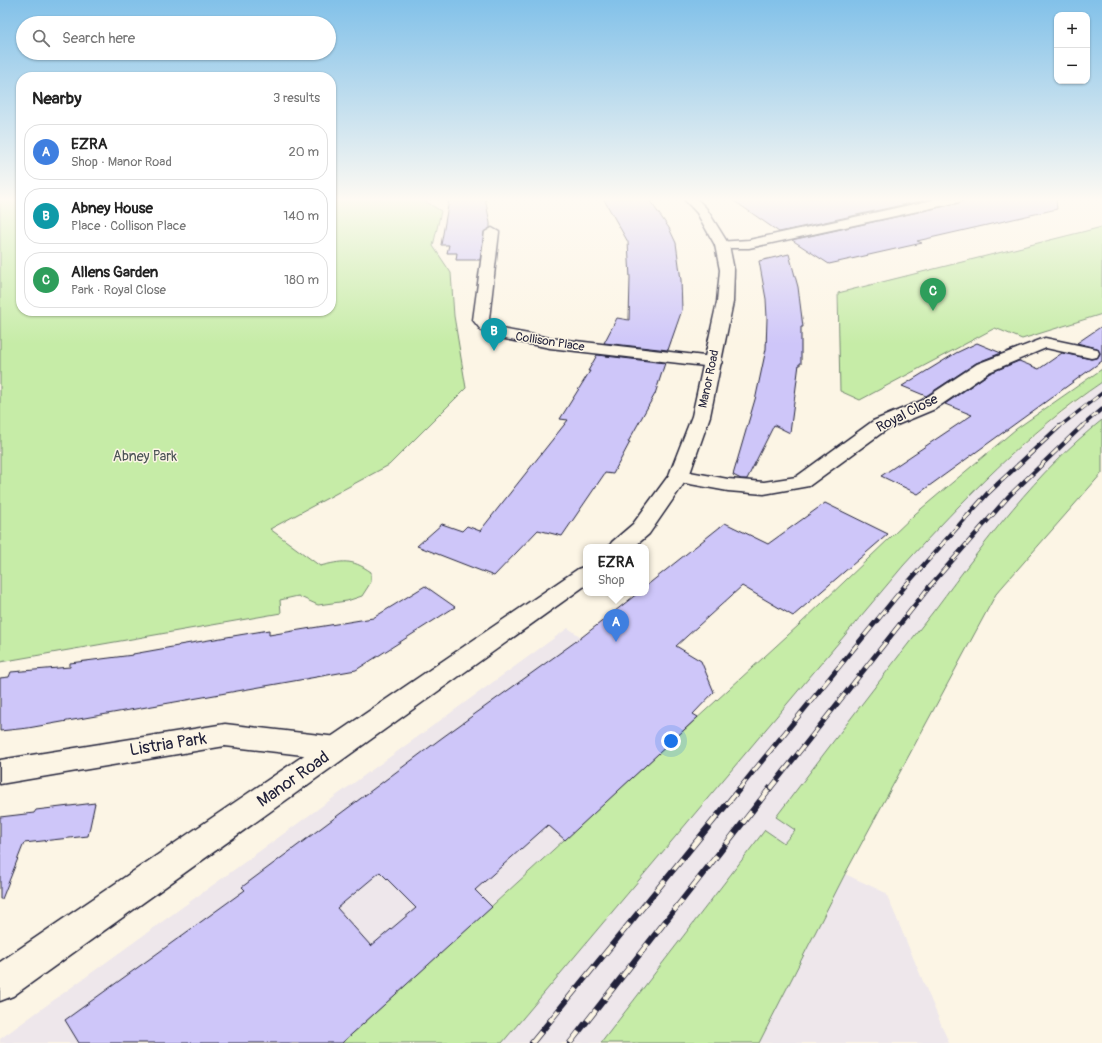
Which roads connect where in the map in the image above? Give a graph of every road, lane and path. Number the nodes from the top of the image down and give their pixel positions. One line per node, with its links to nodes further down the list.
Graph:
1 (490, 247): 4 (street, Collison Place)
2 (722, 247): 4 (street, Manor Road)
3 (1091, 353): 5 (street, Royal Close)
4 (713, 362): 5 (street, Manor Road)
5 (679, 476): 6 (street, Manor Road)
6 (624, 544)
7 (583, 576): 8 (street, Manor Road)
8 (338, 748): 9 (street, Listria Park); 10 (street, Manor Road)
9 (0, 772)
10 (0, 983)

